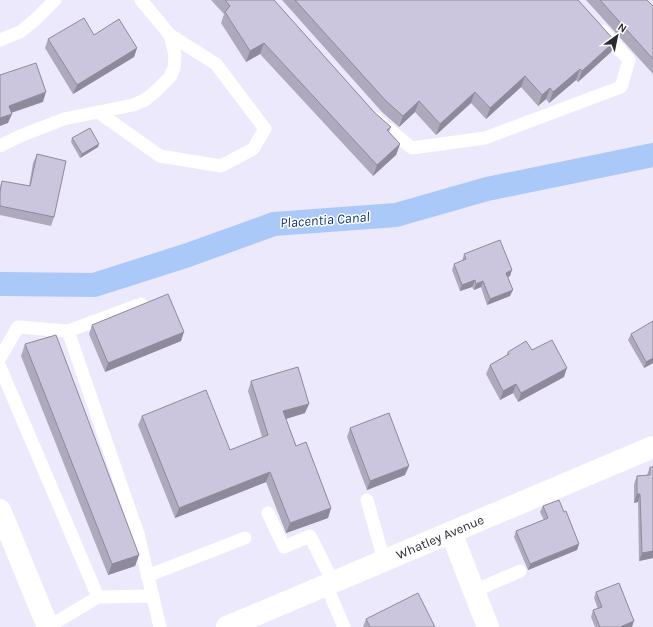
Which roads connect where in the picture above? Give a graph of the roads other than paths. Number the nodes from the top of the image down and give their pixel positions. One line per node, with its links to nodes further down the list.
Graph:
1 (55, 0): 5 (lane)
2 (141, 0): 4 (lane)
3 (594, 22): 7 (lane)
4 (170, 35): 6 (lane); 6 (lane)
5 (0, 40)
6 (98, 112): 8 (lane)
7 (371, 112)
8 (0, 146)
9 (141, 304): 10 (lane)
10 (68, 331): 11 (lane); 21 (lane)
11 (0, 358)
12 (0, 367): 25 (lane)
13 (653, 447): 17 (street, Whatley Avenue)
14 (367, 500): 19 (lane)
15 (0, 510): 26 (street)
16 (268, 513): 22 (lane)
17 (451, 532): 19 (street, Whatley Avenue); 23 (street)
18 (245, 538): 21 (lane)
19 (384, 560): 22 (street, Whatley Avenue)
20 (520, 571): 23 (lane)
21 (147, 576): 24 (lane)
22 (330, 583): 28 (street, Whatley Avenue); 29 (lane)
23 (474, 591): 30 (street)
24 (153, 596): 25 (lane); 27 (lane)
25 (98, 597): 26 (lane)
26 (48, 627)
27 (160, 627)
28 (227, 627)
29 (344, 627)
30 (488, 627)

